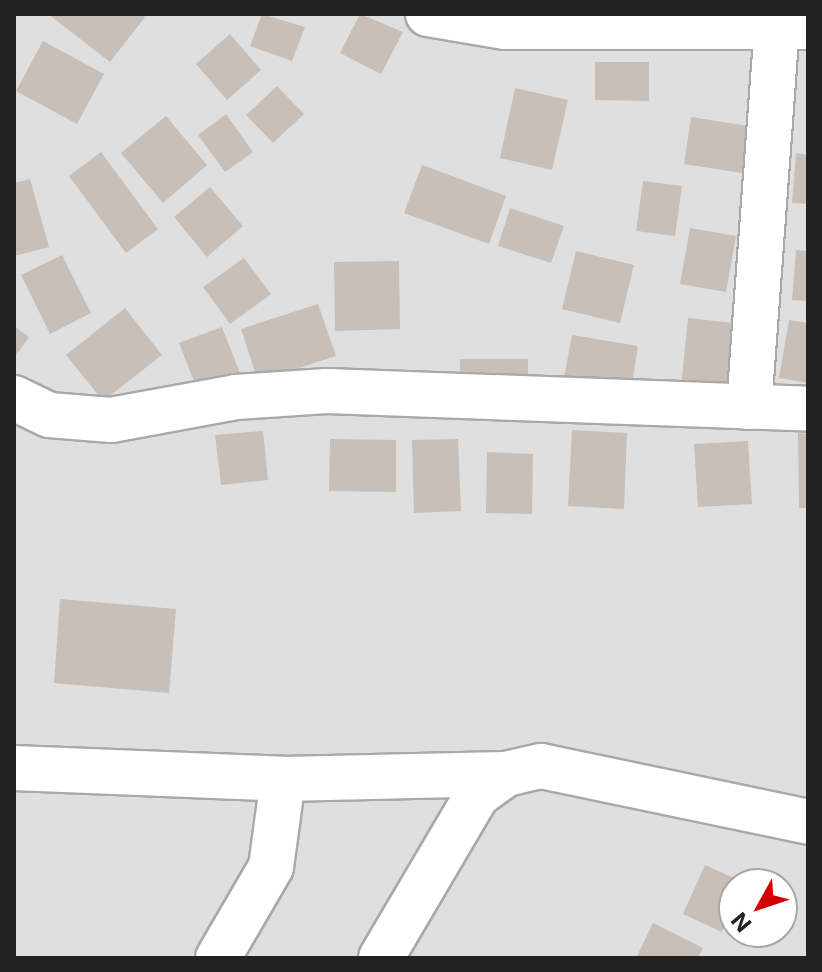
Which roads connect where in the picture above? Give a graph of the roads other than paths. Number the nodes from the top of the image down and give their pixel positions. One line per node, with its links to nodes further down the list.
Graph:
1 (428, 14): 2 (street)
2 (788, 22): 4 (street)
3 (14, 398): 4 (street)
4 (749, 407): 5 (street)
5 (808, 409)
6 (14, 768): 8 (street)
7 (506, 774): 8 (street); 9 (street); 11 (street)
8 (283, 779): 10 (street)
9 (808, 822)
10 (218, 958)
11 (381, 958)

